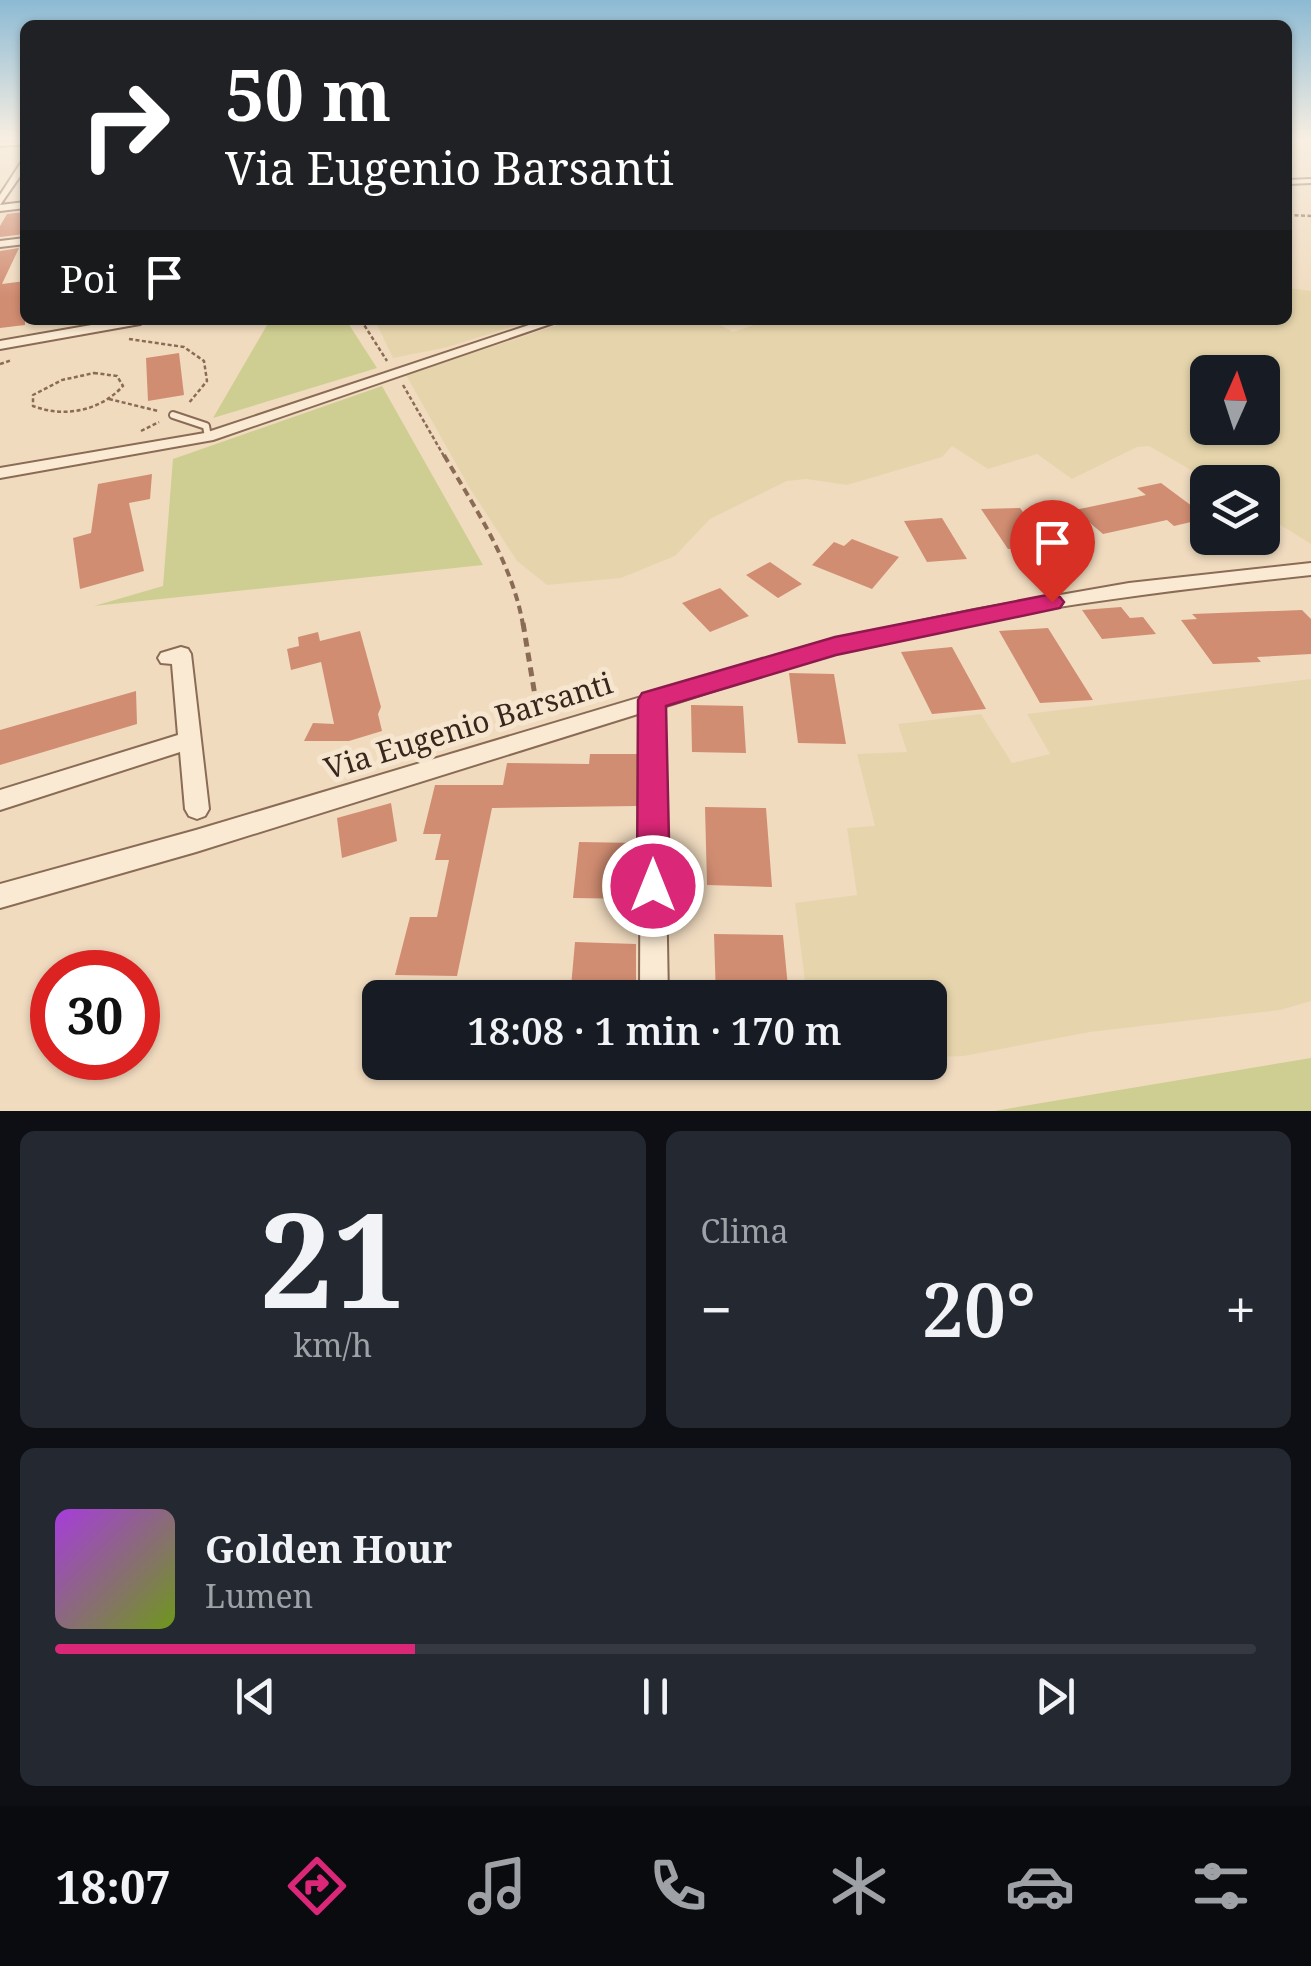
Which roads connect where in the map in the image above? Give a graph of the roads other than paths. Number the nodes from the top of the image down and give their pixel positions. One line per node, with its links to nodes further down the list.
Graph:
1 (85, 325): 4 (street)
2 (108, 325): 4 (street)
3 (541, 325): 6 (street)
4 (0, 342)
5 (173, 415): 6 (lane)
6 (208, 438): 7 (street)
7 (0, 473)
8 (1311, 569): 10 (street, Via Eugenio Barsanti)
9 (168, 658): 11 (street)
10 (652, 700): 14 (street, Via Eugenio Barsanti); 15 (street)
11 (190, 740): 12 (street); 13 (street)
12 (0, 800)
13 (197, 810)
14 (0, 896)
15 (654, 980)

